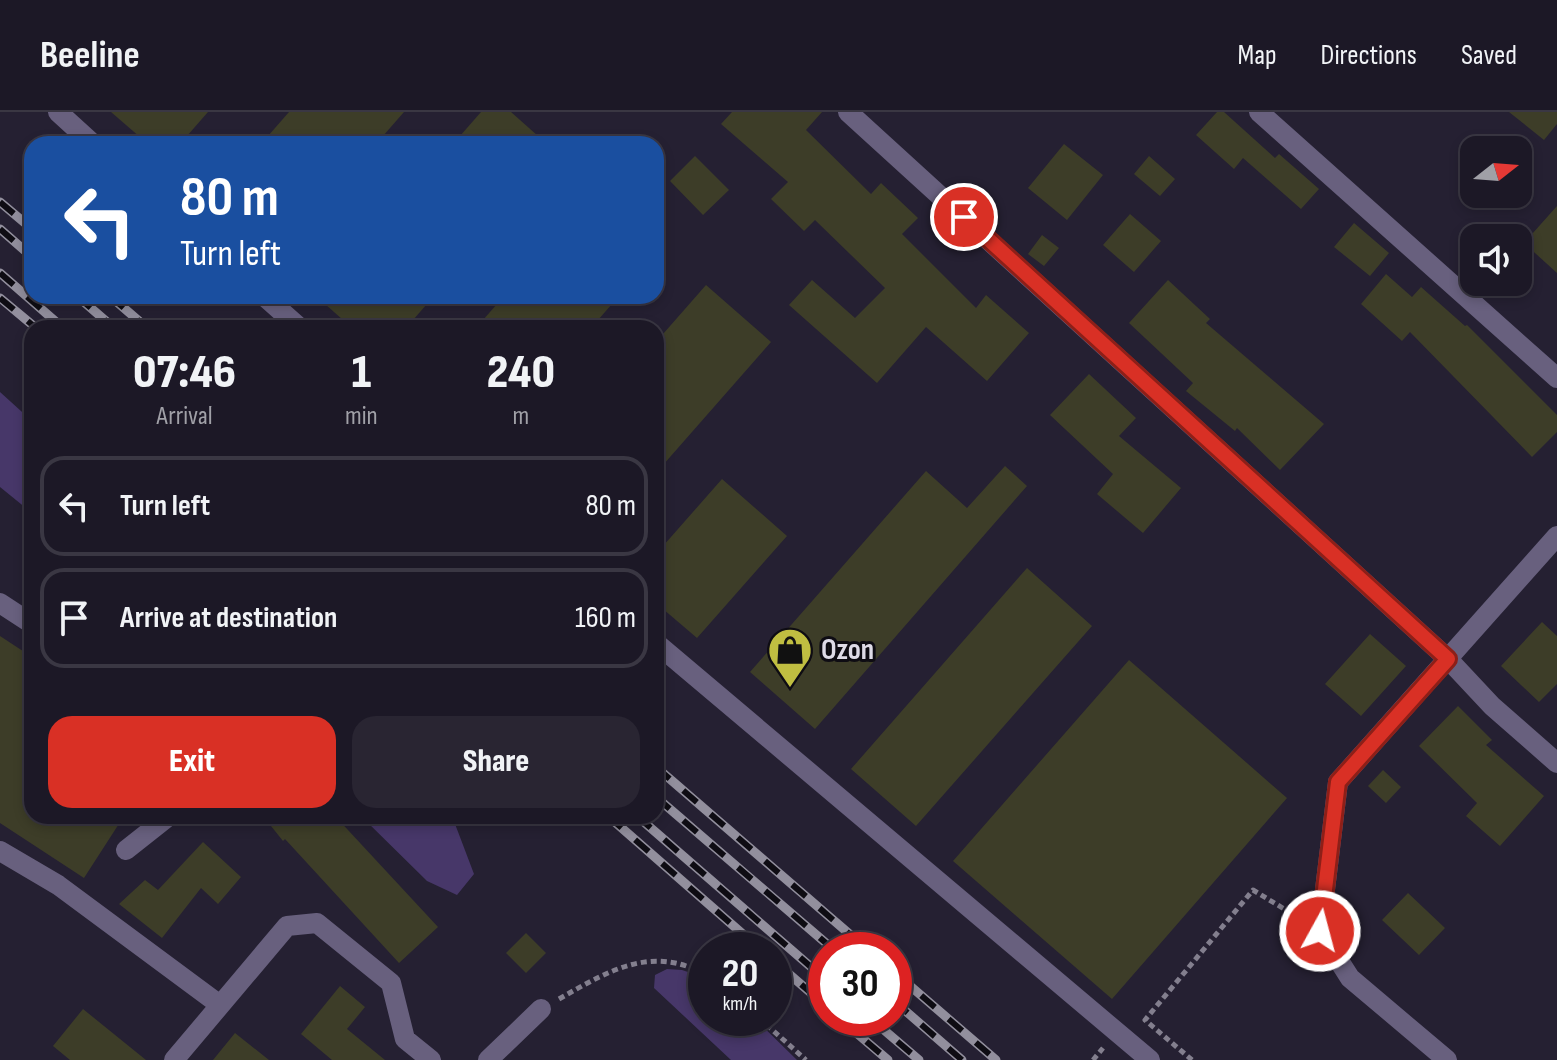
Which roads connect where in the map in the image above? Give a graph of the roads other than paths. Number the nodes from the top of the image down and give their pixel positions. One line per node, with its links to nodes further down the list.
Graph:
1 (58, 112): 4 (street)
2 (848, 112): 12 (street)
3 (1259, 112): 7 (street)
4 (84, 136)
5 (273, 304): 6 (street)
6 (291, 320)
7 (1557, 378)
8 (1557, 536): 12 (street)
9 (0, 603): 10 (street)
10 (24, 619)
11 (664, 650): 22 (street)
12 (1448, 659): 13 (street); 23 (street)
13 (1557, 763)
14 (159, 824): 15 (street)
15 (126, 850)
16 (0, 851): 17 (street)
17 (220, 1005): 19 (street); 20 (street)
18 (541, 1009): 21 (street)
19 (174, 1060)
20 (431, 1060)
21 (488, 1060)
22 (1150, 1060)
23 (1447, 1060)

